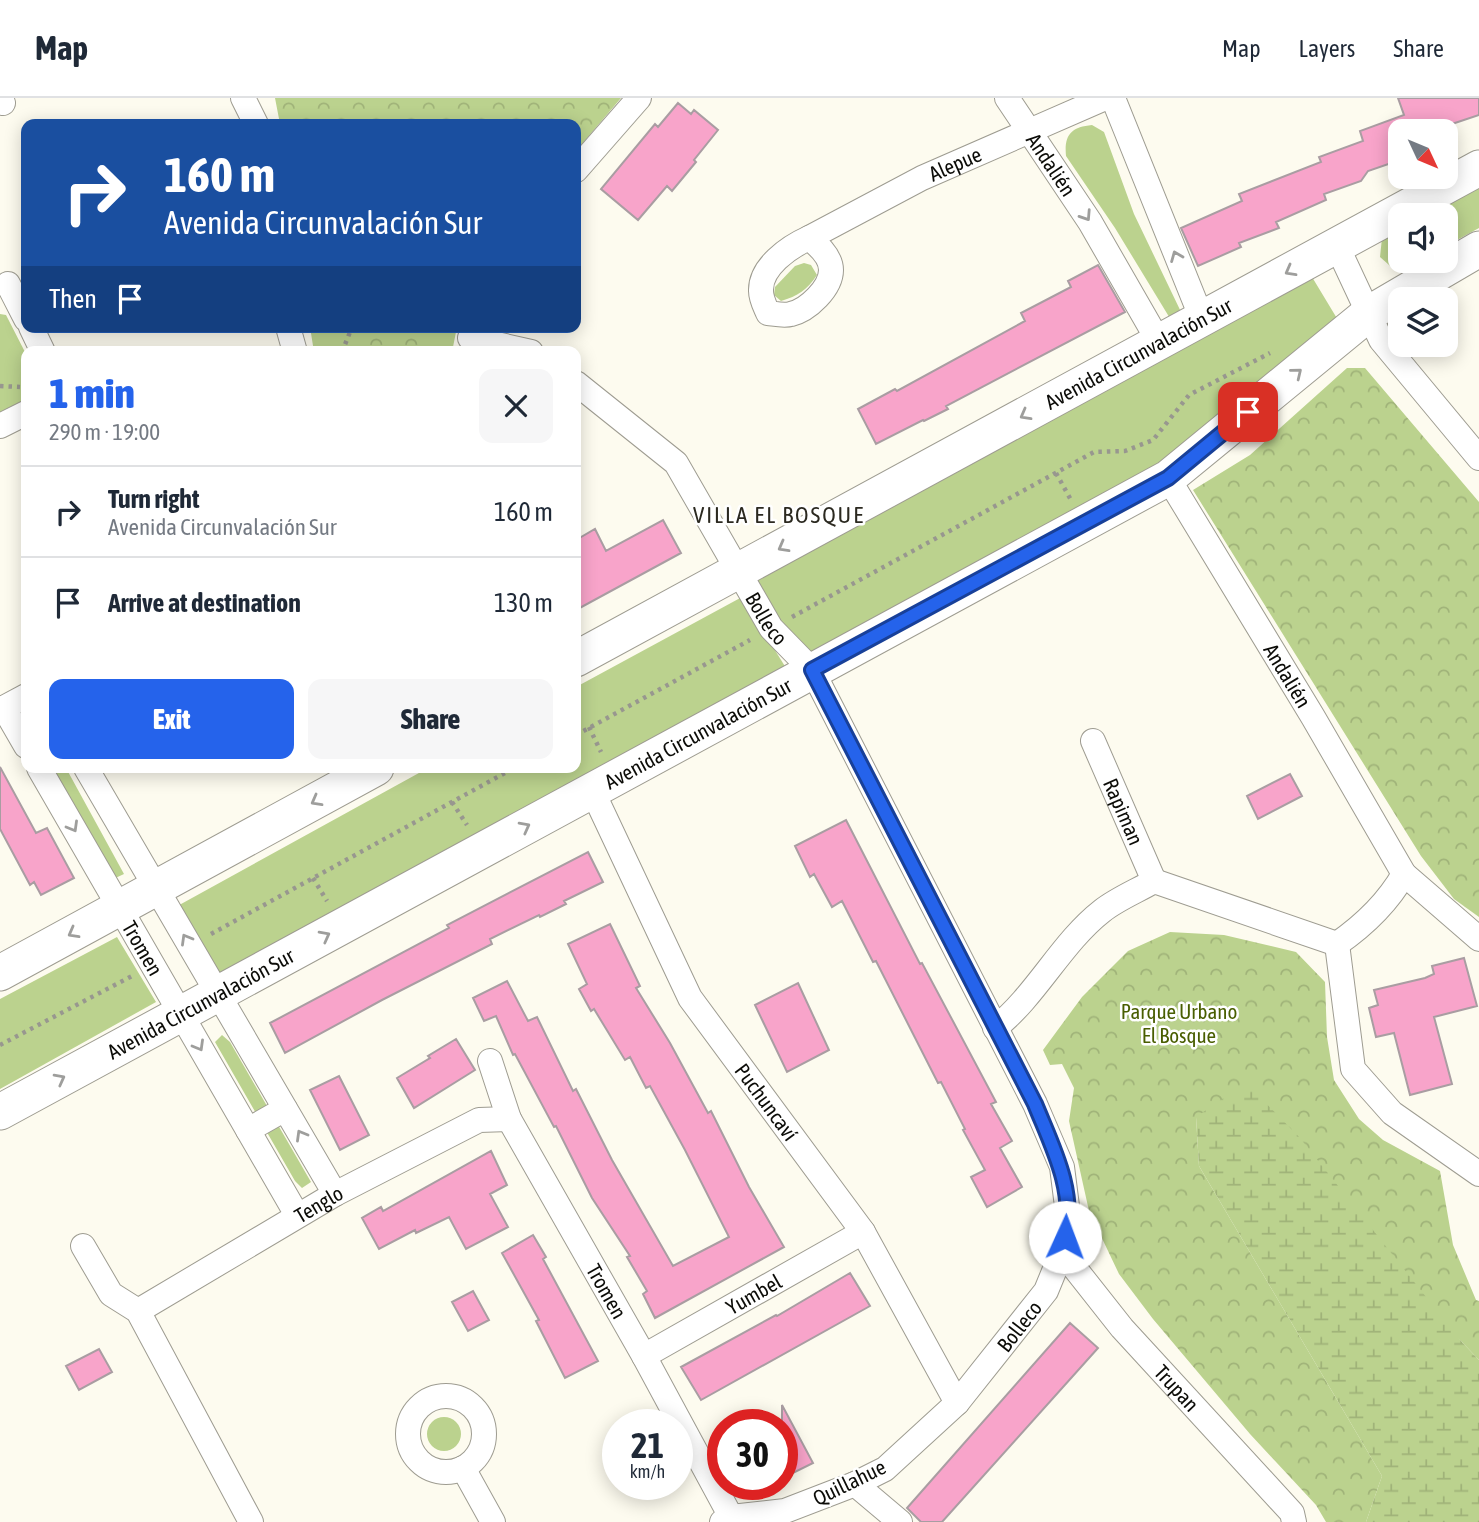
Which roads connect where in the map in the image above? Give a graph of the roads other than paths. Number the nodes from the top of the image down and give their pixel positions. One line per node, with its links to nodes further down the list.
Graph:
1 (243, 98): 6 (street)
2 (639, 98): 8 (street)
3 (1007, 98): 7 (street, Andalién)
4 (1105, 98): 7 (street, Alepue)
5 (1113, 98): 16 (street, one-way to 5)
6 (254, 119)
7 (1031, 132): 10 (street, Alepue); 18 (street, Andalién, one-way to 18)
8 (581, 164)
9 (1479, 168): 11 (main road, Avenida Circunvalación Sur)
10 (809, 238)
11 (1337, 246): 15 (street); 16 (main road, Avenida Circunvalación Sur, one-way to 16)
12 (1479, 249): 15 (main road, Avenida Circunvalación Sur)
13 (11, 282): 14 (street)
14 (21, 307)
15 (1368, 314): 23 (street); 24 (main road, Avenida Circunvalación Sur, one-way to 15)
16 (1202, 319): 18 (main road, Avenida Circunvalación Sur)
17 (470, 339): 19 (street)
18 (1159, 342): 25 (main road, Avenida Circunvalación Sur, one-way to 25)
19 (503, 346)
20 (581, 387): 25 (street, Bolleco)
21 (21, 416): 22 (street)
22 (0, 426)
23 (1479, 458)
24 (1168, 478): 27 (main road, Avenida Circunvalación Sur); 35 (street, Andalién)
25 (738, 571): 26 (main road, Avenida Circunvalación Sur); 27 (street, Bolleco)
26 (581, 656)
27 (812, 670): 34 (main road, Avenida Circunvalación Sur); 44 (street, Bolleco)
28 (10, 704): 29 (street)
29 (21, 733)
30 (1093, 741): 36 (street, Rapiman)
31 (42, 773): 38 (street, Tromen, one-way to 38)
32 (89, 773): 37 (street, Tromen)
33 (367, 773): 37 (main road, one-way to 37)
34 (592, 790): 42 (main road, Avenida Circunvalación Sur, one-way to 34); 53 (street, Puchuncaví)
35 (1404, 874): 39 (street, Andalién); 40 (street)
36 (1154, 881): 40 (street); 44 (street)
37 (156, 888): 38 (main road); 42 (street, Tromen, one-way to 37)
38 (120, 908): 41 (main road, one-way to 41); 43 (street, Tromen)
39 (1479, 939)
40 (1337, 944): 50 (street)
41 (0, 973)
42 (218, 993): 43 (main road, Avenida Circunvalación Sur); 46 (street, Tromen)
43 (181, 1013): 47 (main road, Avenida Circunvalación Sur, one-way to 43); 49 (street, Tromen, one-way to 49)
44 (995, 1028): 55 (street, Bolleco)
45 (490, 1061): 48 (street, Tromen)
46 (285, 1109): 49 (street); 51 (street, Tromen, one-way to 46)
47 (0, 1112)
48 (509, 1119): 51 (street, Tenglo); 57 (street, Tromen)
49 (248, 1130): 52 (street, Tromen)
50 (1479, 1174)
51 (335, 1194): 52 (street, Tenglo)
52 (297, 1215): 56 (street, Tenglo)
53 (863, 1233): 57 (street, Yumbel); 58 (street, Puchuncaví)
54 (83, 1246): 56 (street)
55 (1062, 1252): 58 (street, Bolleco); 65 (street, Trupan)
56 (138, 1311): 62 (street)
57 (644, 1356): 61 (street, Tromen)
58 (957, 1403): 60 (street, Quillahue)
59 (463, 1468): 63 (street)
60 (855, 1484): 61 (street, Quillahue); 64 (street)
61 (727, 1520)
62 (251, 1522)
63 (493, 1522)
64 (900, 1522)
65 (1294, 1522)

